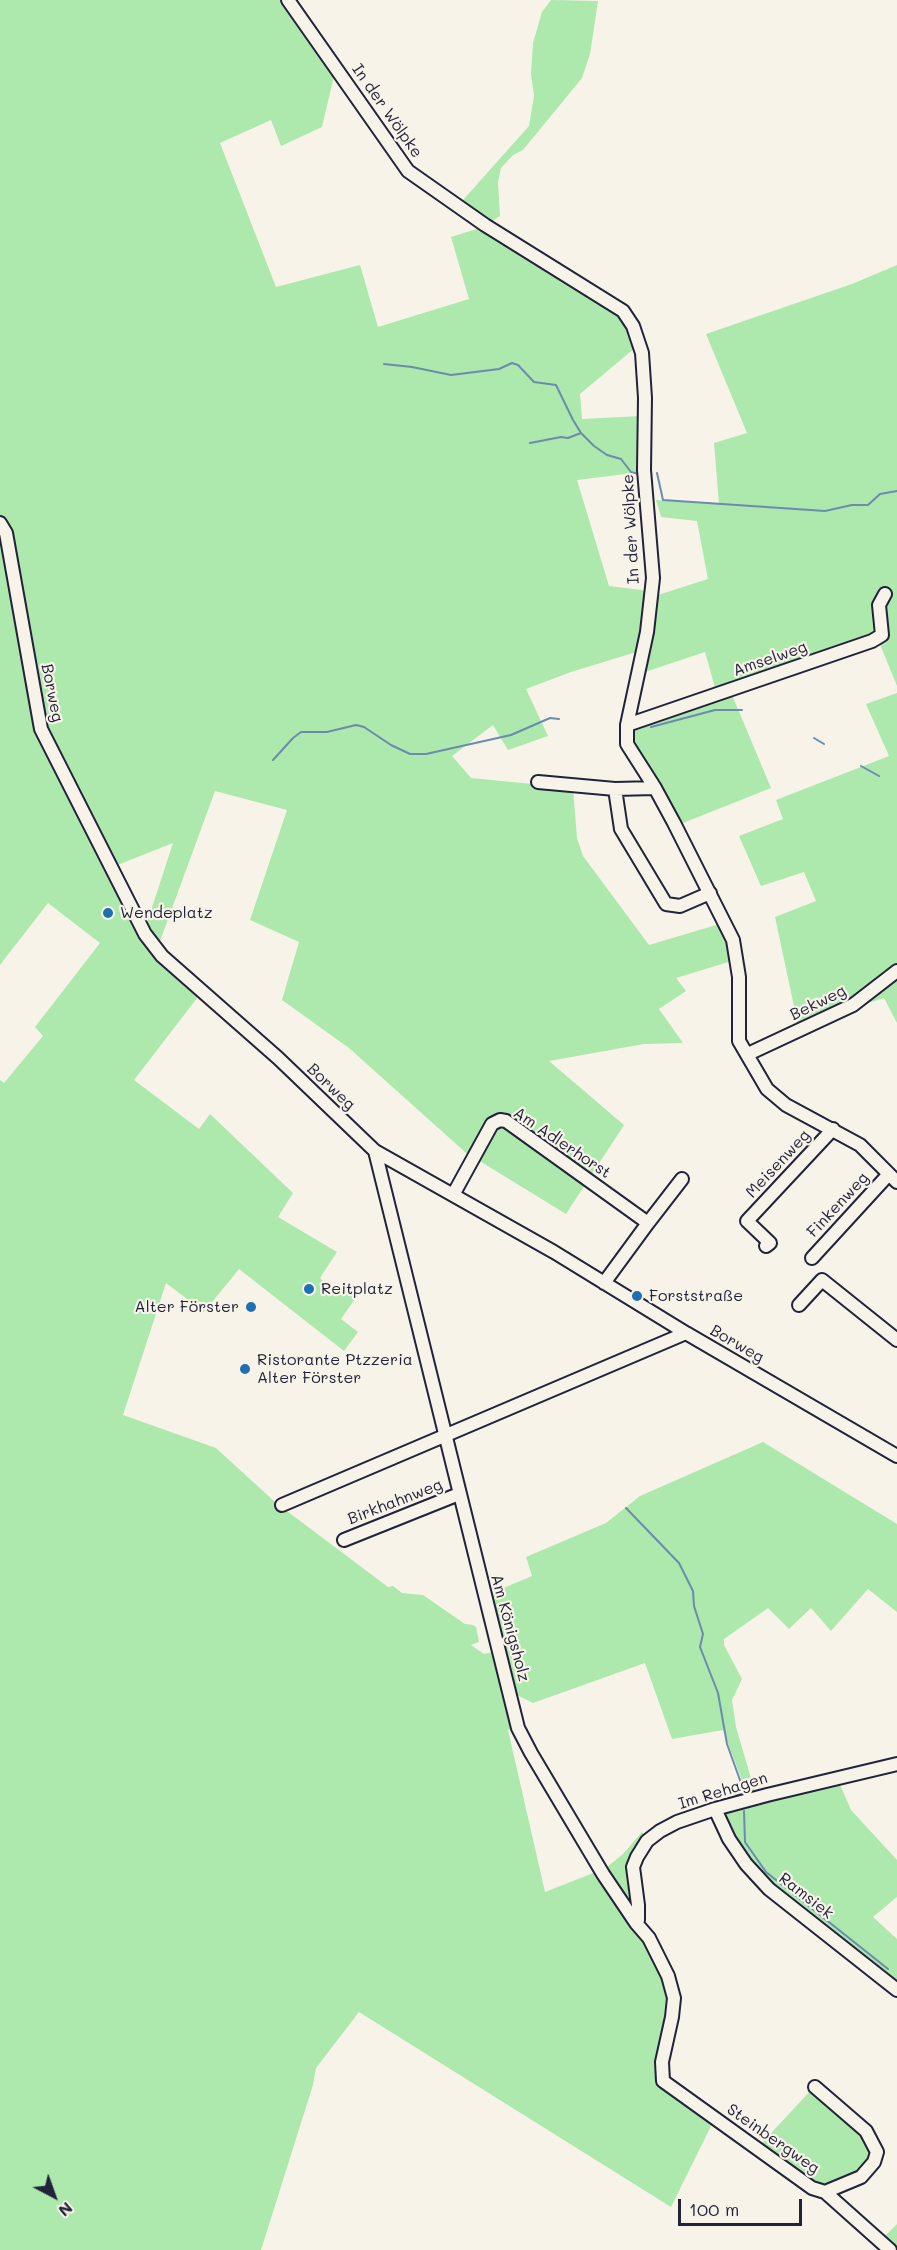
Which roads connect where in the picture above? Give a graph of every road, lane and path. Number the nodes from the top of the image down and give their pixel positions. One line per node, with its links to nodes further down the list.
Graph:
1 (288, 0): 4 (street, In der Wölpke)
2 (0, 523): 12 (street, Borweg)
3 (885, 594): 4 (street, Amselweg)
4 (627, 725): 6 (street, In der Wölpke)
5 (538, 782): 7 (street)
6 (655, 788): 7 (street); 8 (street, In der Wölpke)
7 (615, 789): 8 (street)
8 (710, 893): 10 (street, In der Wölpke)
9 (897, 971): 10 (street, Bekweg)
10 (748, 1054): 11 (street, In der Wölpke)
11 (833, 1129): 13 (street, In der Wölpke); 17 (street, Meisenweg)
12 (375, 1151): 15 (street, Borweg); 23 (street, Am Königsholz)
13 (893, 1178): 18 (street, Finkenweg)
14 (682, 1179): 16 (street)
15 (453, 1195): 16 (street, Am Adlerhorst); 19 (street, Borweg)
16 (648, 1222): 19 (street)
17 (766, 1246)
18 (812, 1258)
19 (604, 1283): 21 (street, Borweg)
20 (799, 1305): 22 (street)
21 (686, 1333): 23 (street); 24 (street, Borweg)
22 (897, 1340)
23 (446, 1435): 25 (street, Am Königsholz); 26 (street)
24 (897, 1456)
25 (459, 1494): 27 (street, Birkhahnweg); 30 (street, Am Königsholz)
26 (282, 1505)
27 (344, 1540)
28 (897, 1764): 29 (street, Im Rehagen)
29 (715, 1809): 30 (street, Im Rehagen); 31 (street, Ramsiek)
30 (636, 1923): 32 (street, Am Königsholz)
31 (897, 1990)
32 (663, 2081): 34 (street, Steinbergweg)
33 (815, 2087): 34 (street)
34 (825, 2192): 35 (street, Steinbergweg)
35 (890, 2250)

